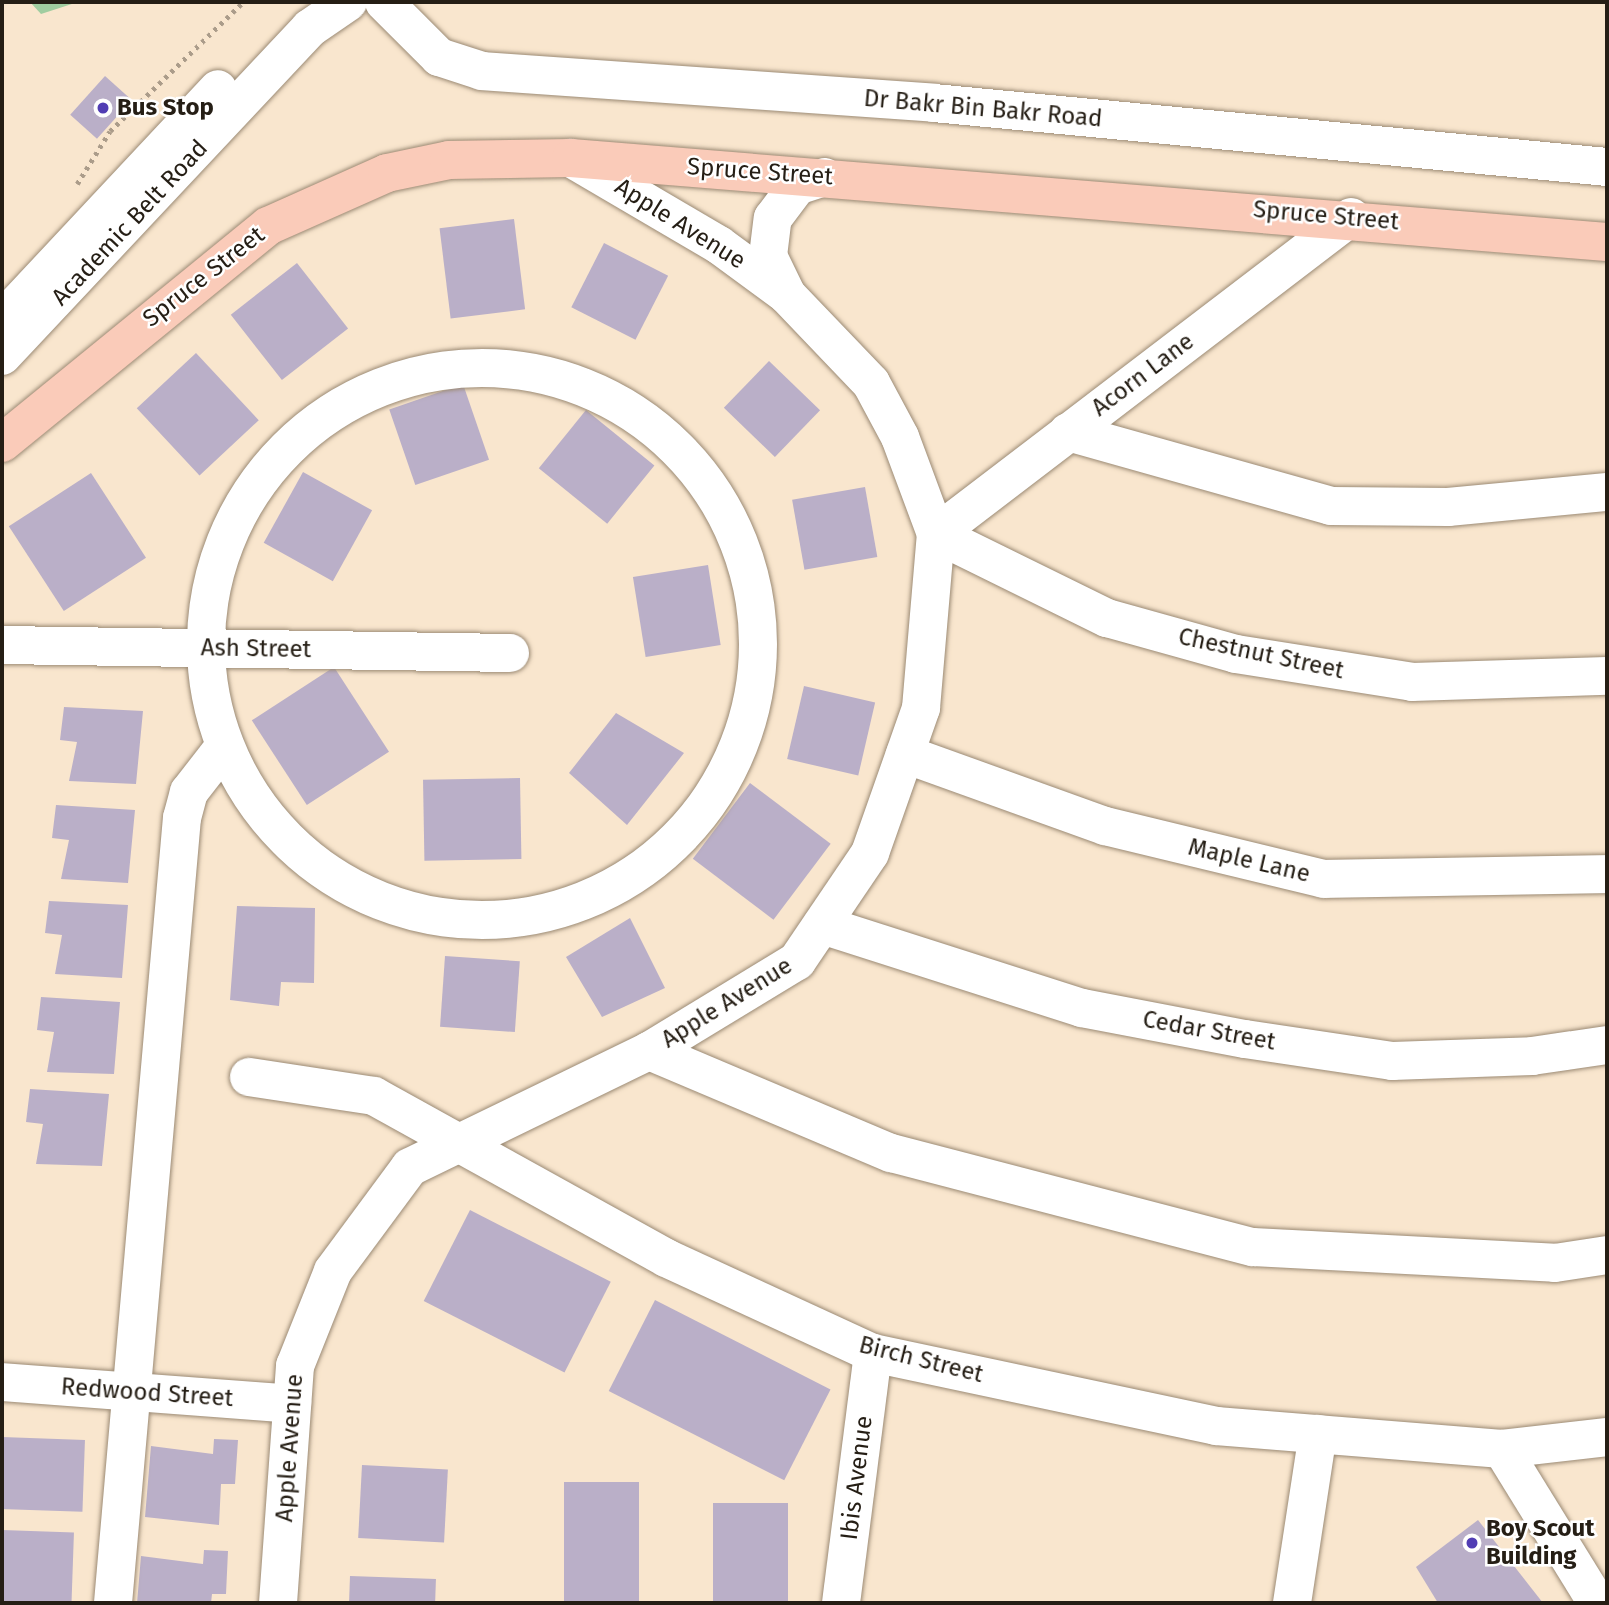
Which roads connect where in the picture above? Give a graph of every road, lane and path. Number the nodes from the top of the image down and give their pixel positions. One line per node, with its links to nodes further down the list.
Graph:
1 (243, 2): 8 (path)
2 (311, 2): 12 (street, Academic Belt Road)
3 (348, 2): 13 (street, Academic Belt Road)
4 (384, 2): 6 (street, Dr Bakr Bin Bakr Road)
5 (571, 158): 7 (main road, Spruce Street); 11 (street, Apple Avenue); 15 (main road, Spruce Street)
6 (1607, 167)
7 (825, 177): 9 (main road, Spruce Street); 11 (street, Apple Avenue)
8 (69, 197)
9 (1351, 217): 10 (main road, Spruce Street); 14 (street, Acorn Lane)
10 (1607, 242)
11 (787, 295): 17 (street, Apple Avenue)
12 (2, 320)
13 (2, 356)
14 (1068, 432): 16 (street); 17 (street, Acorn Lane)
15 (2, 443)
16 (1607, 492)
17 (936, 534): 21 (street, Chestnut Street); 23 (street, Apple Avenue)
18 (2, 645): 19 (street, Ash Street)
19 (205, 648): 20 (street, Ash Street); 22 (street); 22 (street)
20 (510, 653)
21 (1607, 676)
22 (224, 747): 33 (street)
23 (905, 754): 24 (street, Maple Lane); 25 (street, Apple Avenue)
24 (1607, 874)
25 (822, 925): 26 (street, Cedar Street); 27 (street, Apple Avenue)
26 (1607, 1045)
27 (649, 1051): 29 (street, Apple Avenue); 30 (street)
28 (249, 1077): 29 (street, Birch Street)
29 (458, 1142): 31 (street, Birch Street); 34 (street, Apple Avenue)
30 (1607, 1255)
31 (873, 1353): 35 (street, Birch Street); 40 (street, Ibis Avenue)
32 (2, 1382): 33 (street, Redwood Street)
33 (133, 1392): 34 (street, Redwood Street); 38 (street)
34 (292, 1404): 39 (street, Apple Avenue)
35 (1318, 1434): 37 (street, Birch Street); 41 (street)
36 (1607, 1437): 37 (street, Birch Street)
37 (1502, 1450): 42 (street)
38 (113, 1603)
39 (278, 1603)
40 (841, 1603)
41 (1292, 1603)
42 (1597, 1603)

